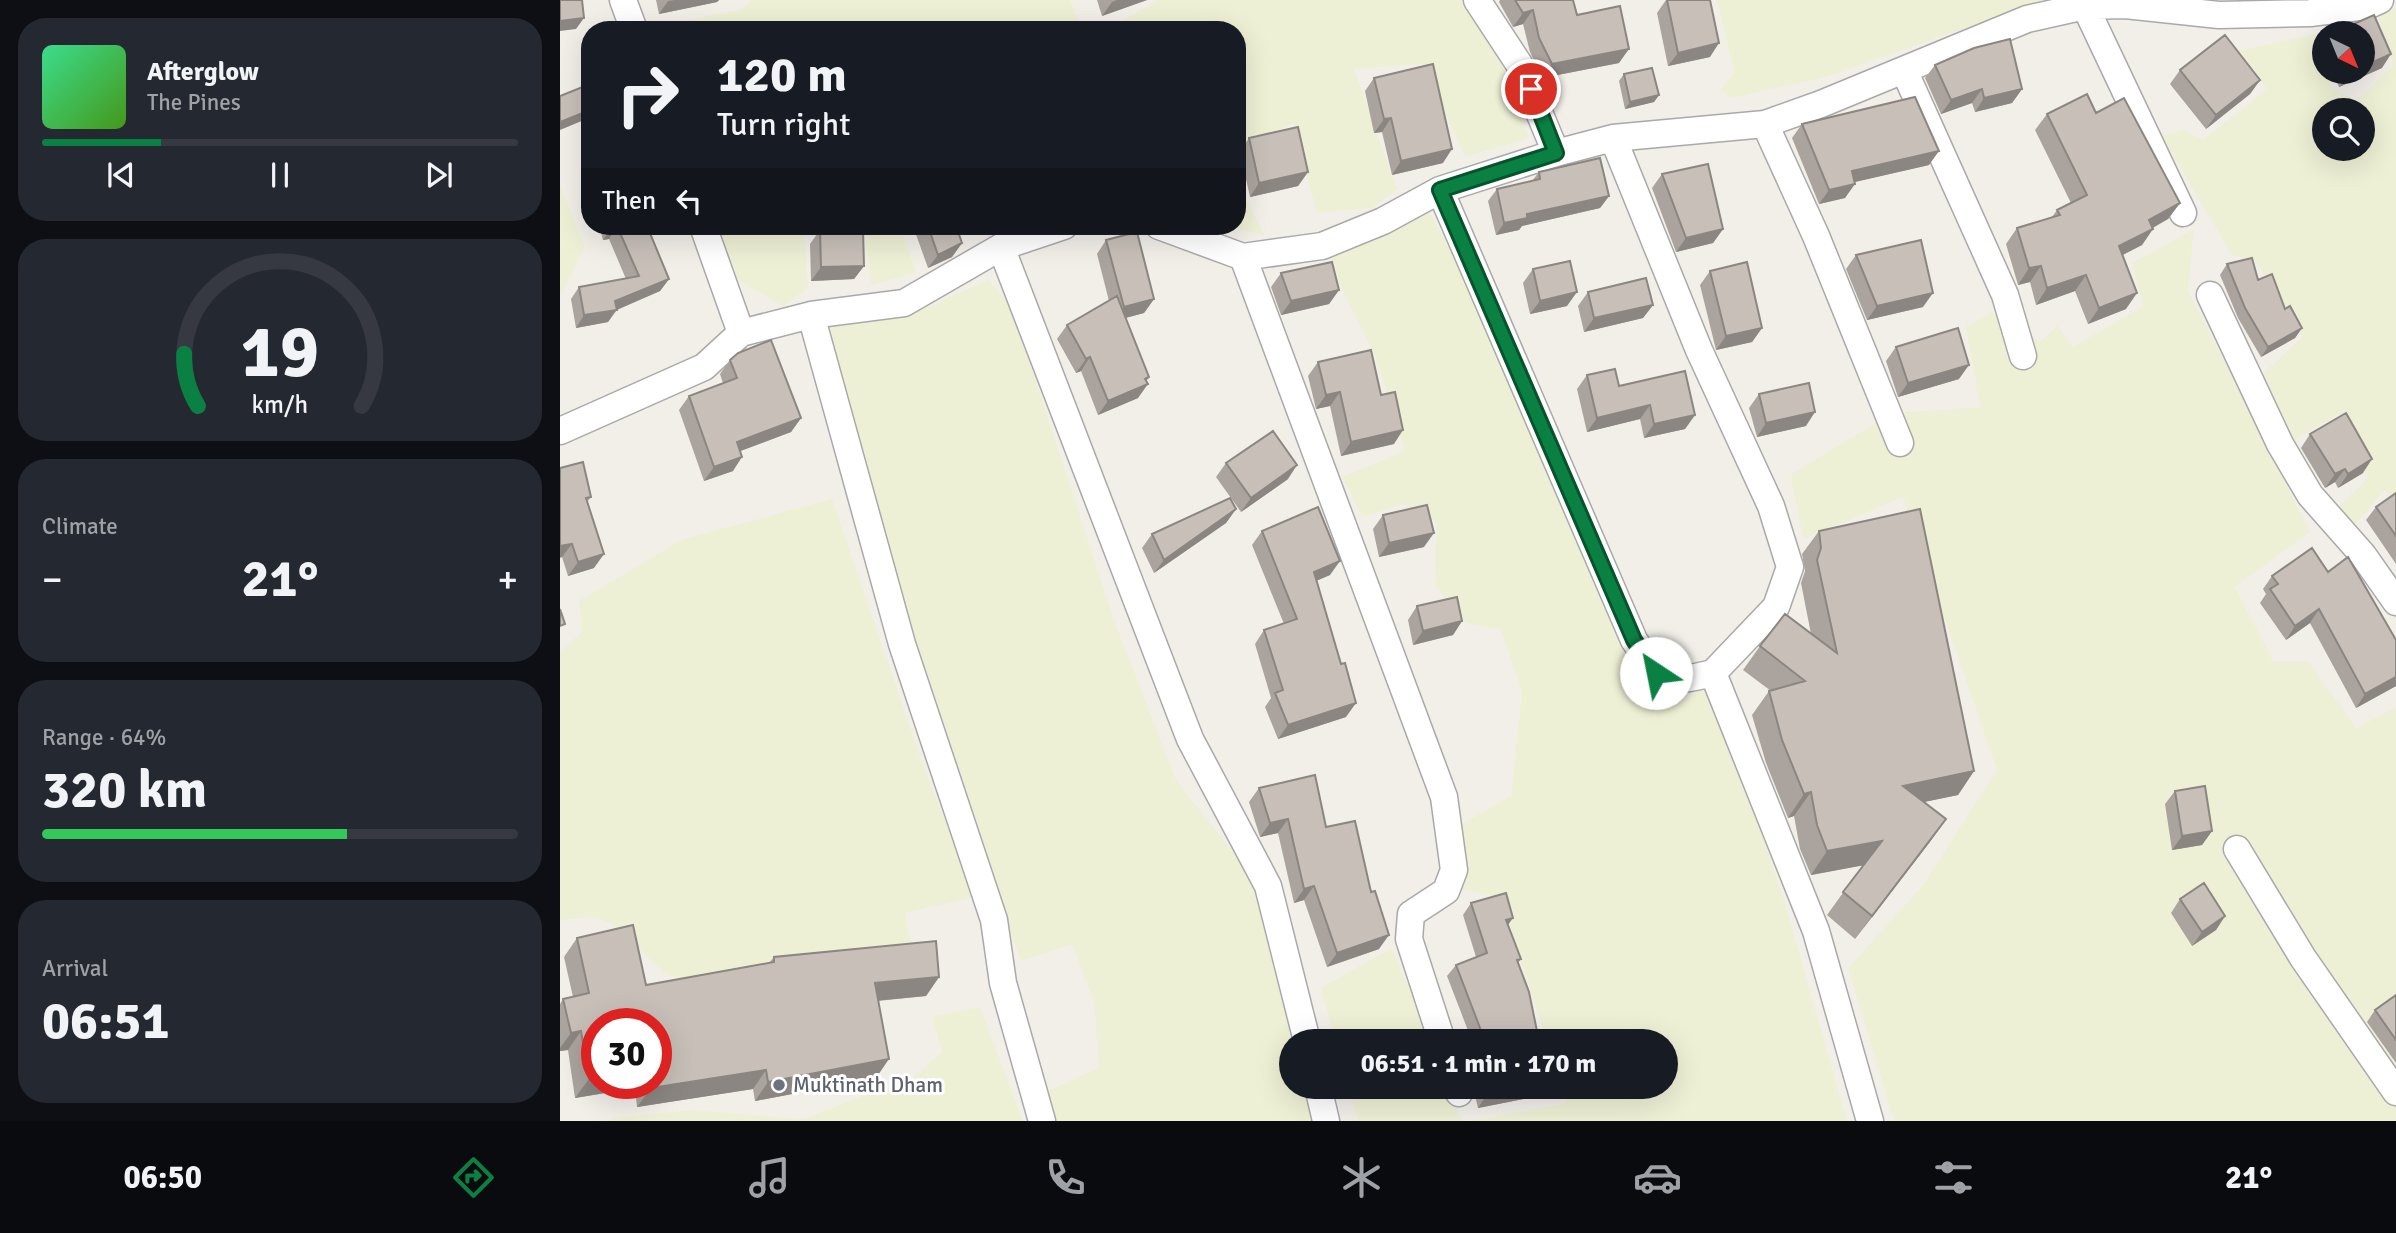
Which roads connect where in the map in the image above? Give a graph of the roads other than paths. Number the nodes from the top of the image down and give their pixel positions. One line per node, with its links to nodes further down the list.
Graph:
1 (623, 0): 6 (street)
2 (1477, 0): 10 (street)
3 (2380, 0): 4 (street)
4 (2124, 3): 5 (street)
5 (2085, 6): 7 (street); 12 (street)
6 (631, 21)
7 (1904, 70): 8 (street); 21 (street)
8 (1765, 124): 9 (street); 23 (street)
9 (1613, 138): 10 (street); 25 (street)
10 (1556, 153): 11 (street)
11 (1440, 190): 17 (street); 25 (street)
12 (2183, 213)
13 (706, 235): 20 (street)
14 (1037, 235): 16 (street)
15 (1181, 235): 17 (street)
16 (1001, 247): 19 (street); 27 (street)
17 (1243, 257): 28 (street)
18 (2210, 295): 24 (street)
19 (811, 315): 20 (street); 31 (street)
20 (741, 332): 22 (street)
21 (2023, 356)
22 (560, 431)
23 (1900, 443)
24 (2396, 602)
25 (1713, 673): 33 (street)
26 (2237, 849): 29 (street)
27 (1304, 1029)
28 (1438, 1029)
29 (2396, 1092)
30 (1321, 1099): 32 (street)
31 (1042, 1121)
32 (1326, 1121)
33 (1870, 1121)

